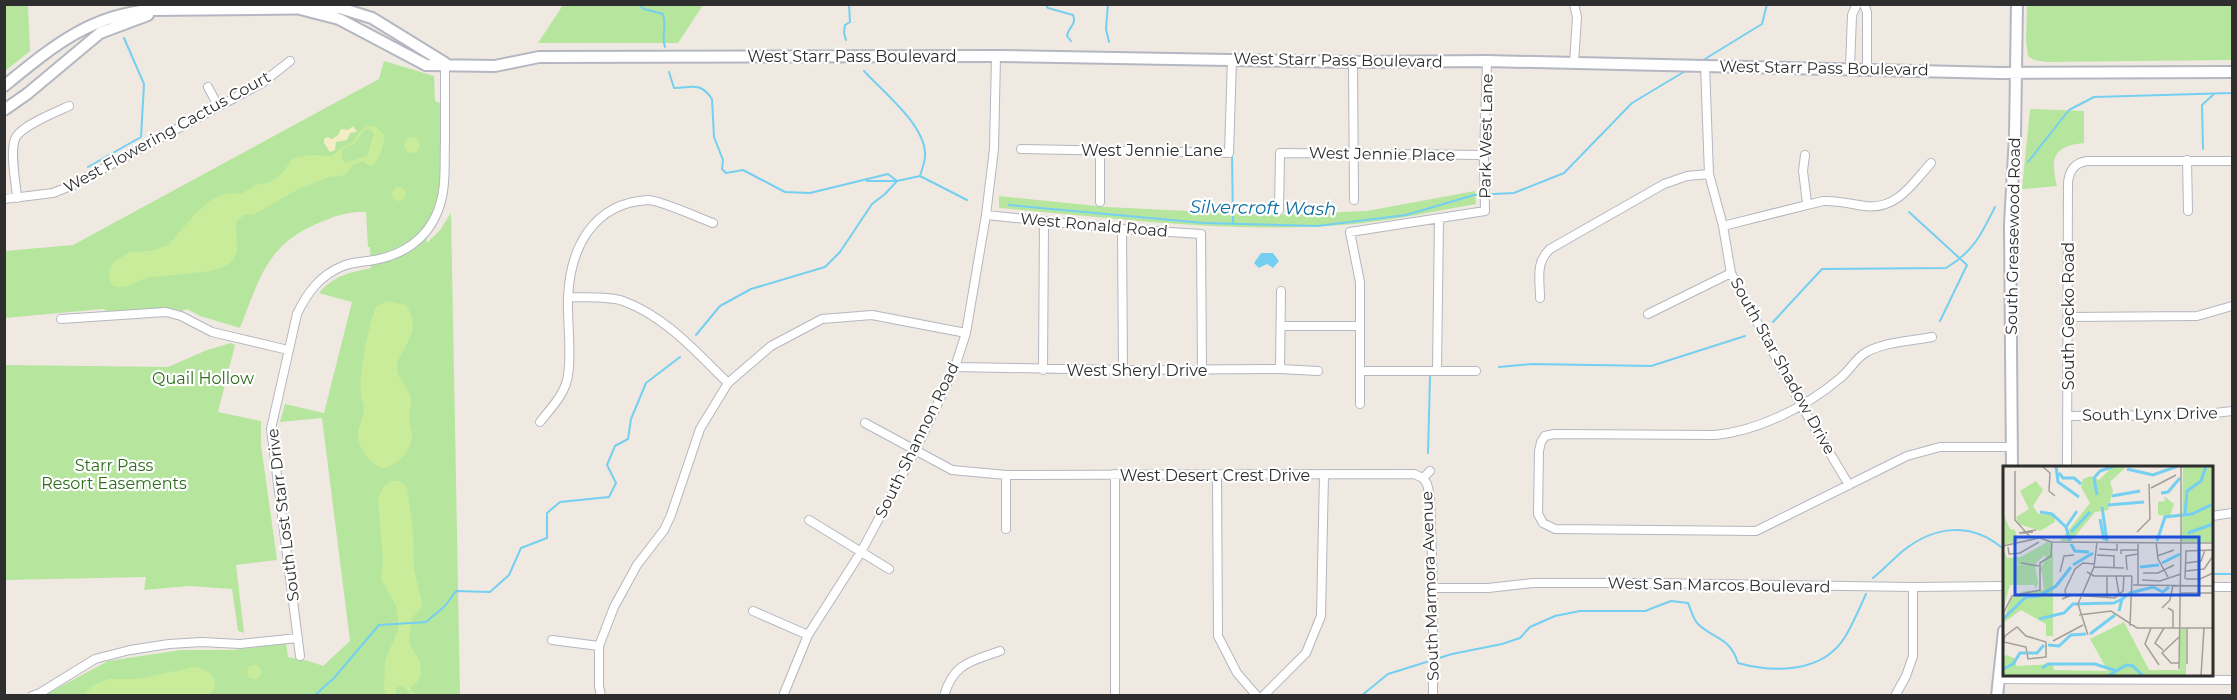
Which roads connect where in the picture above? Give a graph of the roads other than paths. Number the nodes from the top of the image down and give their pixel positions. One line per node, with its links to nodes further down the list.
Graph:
1 (1574, 4): 15 (street)
2 (1857, 4): 9 (street)
3 (1864, 4): 8 (street)
4 (2017, 4): 21 (street, South Greasewood Road)
5 (190, 8): 6 (street, West Starr Pass Boulevard); 7 (street, West Starr Pass Boulevard)
6 (300, 9): 16 (street, West Starr Pass Boulevard); 16 (street, West Starr Pass Boulevard)
7 (166, 11): 22 (street, West Starr Pass Boulevard); 26 (street, West Starr Pass Boulevard)
8 (1866, 28): 9 (street); 19 (street)
9 (1851, 29): 18 (street)
10 (996, 56): 11 (street, West Starr Pass Boulevard); 16 (street, West Starr Pass Boulevard); 43 (street, South Shannon Road)
11 (1232, 59): 14 (street, West Starr Pass Boulevard); 28 (street, West Jennie Lane)
12 (290, 61): 25 (street, West Flowering Cactus Court)
13 (1486, 61): 14 (street, West Starr Pass Boulevard); 15 (street, West Starr Pass Boulevard); 30 (street, Park West Lane)
14 (1353, 62): 29 (street)
15 (1574, 63): 17 (street, West Starr Pass Boulevard)
16 (445, 64): 61 (street, South Lost Starr Drive)
17 (1705, 65): 18 (street, West Starr Pass Boulevard); 35 (street, South Star Shadow Drive)
18 (1850, 68): 19 (street, West Starr Pass Boulevard)
19 (1867, 69): 21 (street, West Starr Pass Boulevard)
20 (2232, 72): 21 (street, West Starr Pass Boulevard)
21 (2016, 73): 78 (street, South Greasewood Road)
22 (4, 86)
23 (208, 87): 25 (street)
24 (69, 106): 36 (street)
25 (218, 106): 36 (street, West Flowering Cactus Court)
26 (4, 110)
27 (1021, 149): 28 (street, West Jennie Lane)
28 (1101, 151): 39 (street)
29 (1354, 153): 30 (street, West Jennie Place); 38 (street); 41 (street, West Jennie Place)
30 (1484, 155): 44 (street, Park West Lane)
31 (1805, 155): 40 (street)
32 (2187, 160): 33 (street); 42 (street); 55 (street, South Gecko Road)
33 (2232, 161)
34 (1931, 162): 40 (street)
35 (1709, 174): 47 (street, South Star Shadow Drive); 52 (street)
36 (17, 198): 37 (street, West Flowering Cactus Court)
37 (4, 199)
38 (1354, 200)
39 (1100, 202)
40 (1808, 203): 47 (street)
41 (1279, 210)
42 (2188, 211)
43 (986, 215): 45 (street, West Ronald Road); 59 (street, South Shannon Road)
44 (1439, 219): 58 (street); 67 (street)
45 (1044, 221): 48 (street, West Ronald Road); 65 (street)
46 (713, 223): 51 (street)
47 (1723, 226): 49 (street, South Star Shadow Drive)
48 (1122, 229): 63 (street, West Ronald Road); 66 (street)
49 (1731, 273): 54 (street); 73 (street, South Star Shadow Drive)
50 (1281, 291): 57 (street)
51 (568, 297): 71 (street); 76 (street)
52 (1540, 298)
53 (2232, 306): 55 (street)
54 (1648, 314)
55 (2068, 317): 75 (street, South Gecko Road)
56 (62, 319): 61 (street)
57 (1281, 326): 58 (street); 64 (street)
58 (1359, 326): 70 (street)
59 (966, 333): 62 (street, South Shannon Road); 71 (street)
60 (1932, 337): 73 (street)
61 (288, 350): 102 (street, South Lost Starr Drive)
62 (956, 367): 65 (street, West Sheryl Drive); 79 (street, South Shannon Road)
63 (1202, 369): 64 (street, West Sheryl Drive); 66 (street, West Sheryl Drive)
64 (1280, 369): 69 (street, West Sheryl Drive)
65 (1043, 370): 66 (street, West Sheryl Drive)
66 (1123, 370)
67 (1437, 370): 68 (street); 70 (street)
68 (1476, 370)
69 (1318, 371)
70 (1360, 371): 72 (street)
71 (728, 383): 105 (street)
72 (1360, 404)
73 (1800, 405): 88 (street, South Star Shadow Drive); 88 (street)
74 (2232, 411): 75 (street, South Lynx Drive)
75 (2068, 416): 81 (street, South Gecko Road)
76 (540, 422)
77 (865, 423): 79 (street, West Desert Crest Drive)
78 (2012, 447): 80 (street, South Greasewood Road); 88 (street)
79 (915, 451): 84 (street, West Desert Crest Drive); 93 (street, South Shannon Road)
80 (2012, 466)
81 (2067, 466)
82 (1430, 471): 87 (street)
83 (1115, 474): 84 (street, West Desert Crest Drive); 85 (street, West Desert Crest Drive); 114 (street)
84 (1006, 475): 92 (street)
85 (1217, 475): 86 (street, West Desert Crest Drive); 115 (street)
86 (1324, 475): 87 (street, West Desert Crest Drive); 116 (street)
87 (1423, 478): 99 (street, South Marmora Avenue)
88 (1849, 486)
89 (2232, 513): 90 (street)
90 (2213, 516)
91 (809, 520): 93 (street)
92 (1006, 529)
93 (861, 552): 94 (street); 101 (street, South Shannon Road)
94 (889, 569)
95 (2003, 586): 96 (street, West San Marcos Boulevard)
96 (1913, 587): 99 (street, West San Marcos Boulevard); 118 (street)
97 (2213, 587): 98 (street)
98 (2232, 587)
99 (1433, 588): 117 (street, South Marmora Avenue)
100 (753, 611): 101 (street)
101 (808, 635): 112 (street, South Shannon Road)
102 (298, 638): 107 (street, South Lost Starr Drive); 110 (street)
103 (552, 640): 105 (street)
104 (2003, 641): 108 (street)
105 (599, 646): 111 (street)
106 (1000, 651): 113 (street)
107 (300, 656)
108 (1999, 679): 109 (street); 119 (street)
109 (2232, 680)
110 (32, 696)
111 (601, 696)
112 (783, 696)
113 (944, 696)
114 (1115, 696)
115 (1257, 696)
116 (1263, 696)
117 (1432, 696)
118 (1895, 696)
119 (1997, 696)

